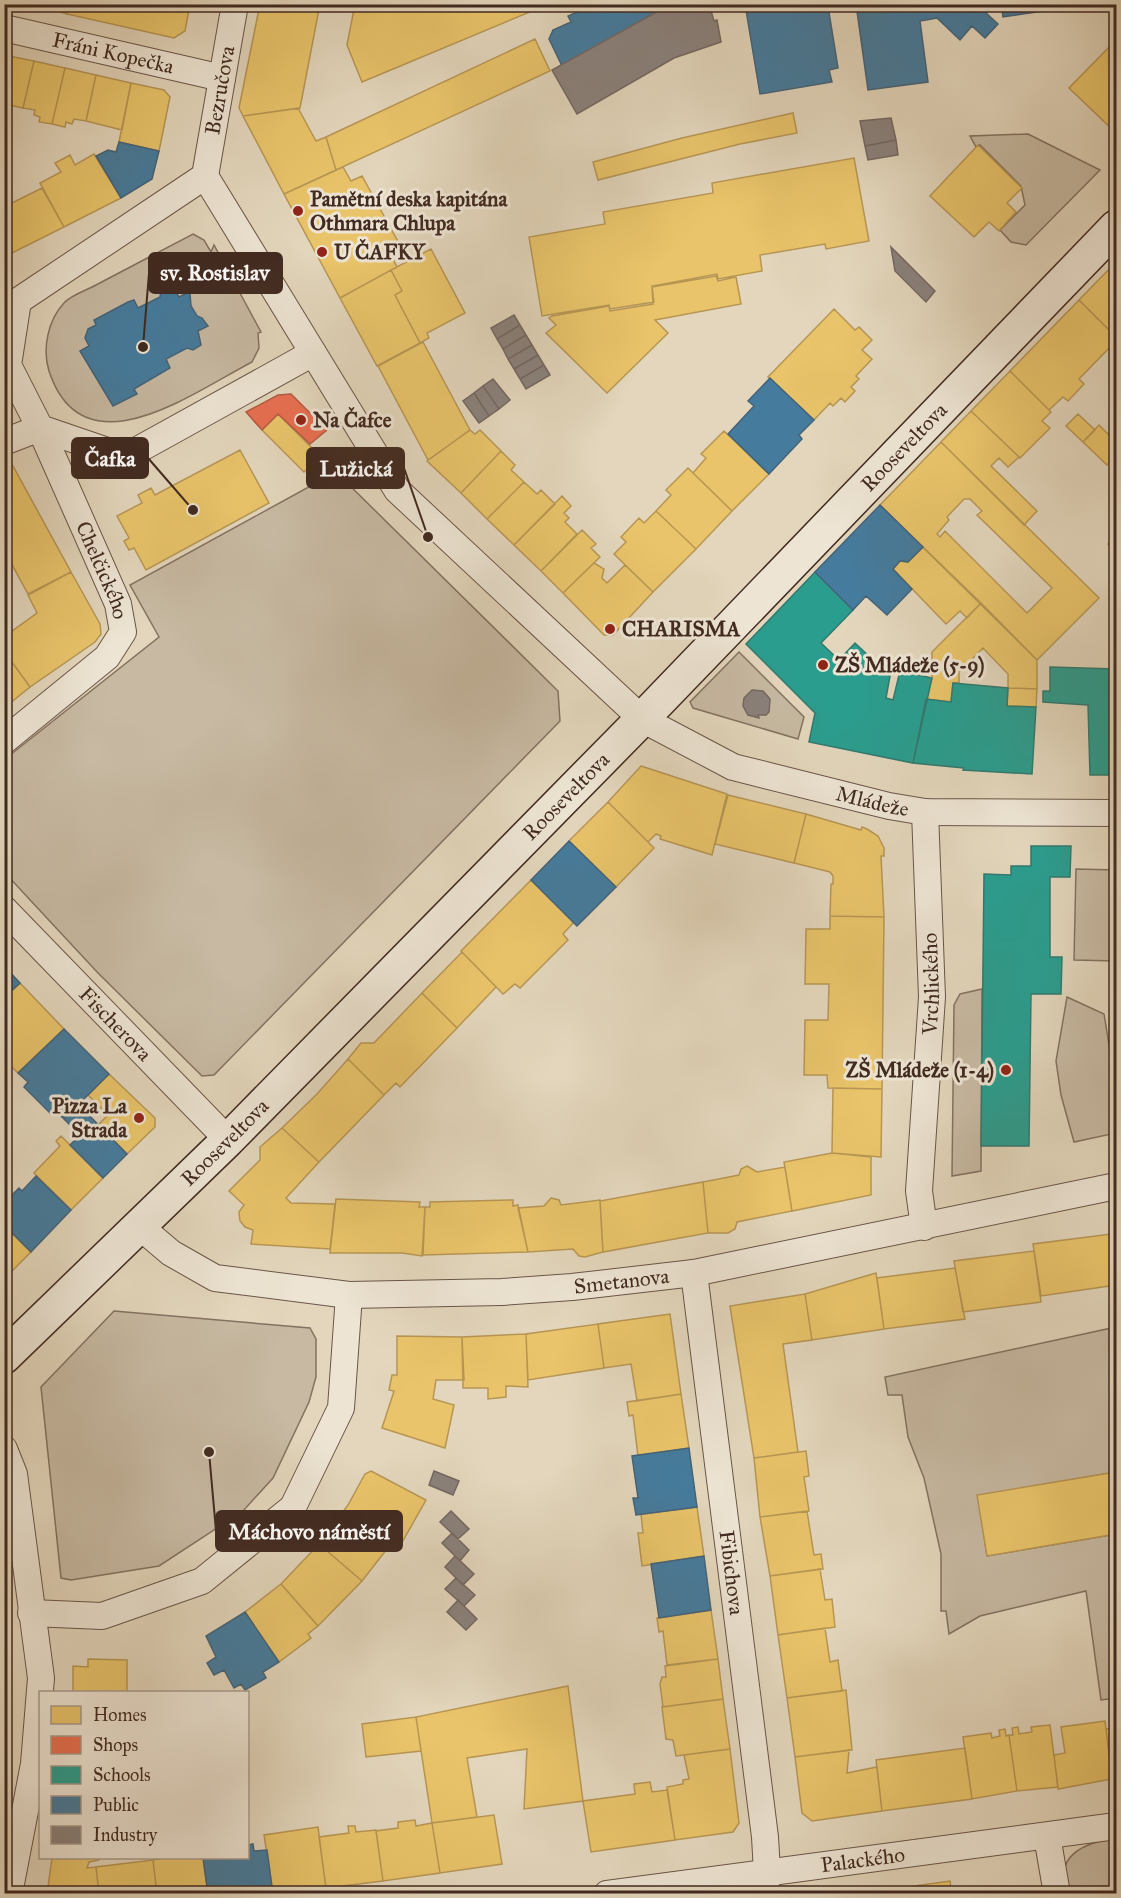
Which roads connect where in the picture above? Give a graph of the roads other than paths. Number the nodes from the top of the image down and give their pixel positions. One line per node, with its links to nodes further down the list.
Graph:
1 (235, 4): 3 (street, Bezručova)
2 (4, 28): 3 (street, Fráni Kopečka)
3 (222, 78): 4 (street, Bezručova)
4 (205, 176): 6 (street, Mládeže); 7 (street, Chelčického)
5 (1116, 227): 9 (main road, Rooseveltova)
6 (313, 353): 7 (street); 9 (street, Mládeže)
7 (40, 428): 8 (street); 10 (street, Chelčického)
8 (4, 442)
9 (642, 719): 11 (street, Mládeže); 14 (main road, Rooseveltova)
10 (4, 741)
11 (925, 812): 12 (street, Mládeže); 17 (street, Vrchlického)
12 (1116, 813)
13 (4, 909): 14 (street, Fischerova)
14 (228, 1140): 16 (main road, Rooseveltova)
15 (1116, 1186): 17 (street, Smetanova)
16 (138, 1225): 19 (street, Smetanova); 20 (main road, Rooseveltova)
17 (924, 1227): 18 (street, Smetanova)
18 (694, 1273): 19 (street, Smetanova); 27 (street, Fibichova)
19 (349, 1295): 22 (street)
20 (4, 1357)
21 (4, 1449): 22 (street)
22 (31, 1613): 23 (street)
23 (40, 1691)
24 (39, 1703): 28 (street)
25 (1116, 1826): 26 (street, Palackého)
26 (1047, 1836): 27 (street, Palackého); 30 (street)
27 (766, 1883): 29 (street, Palackého)
28 (9, 1893)
29 (607, 1893)
30 (1057, 1893)

